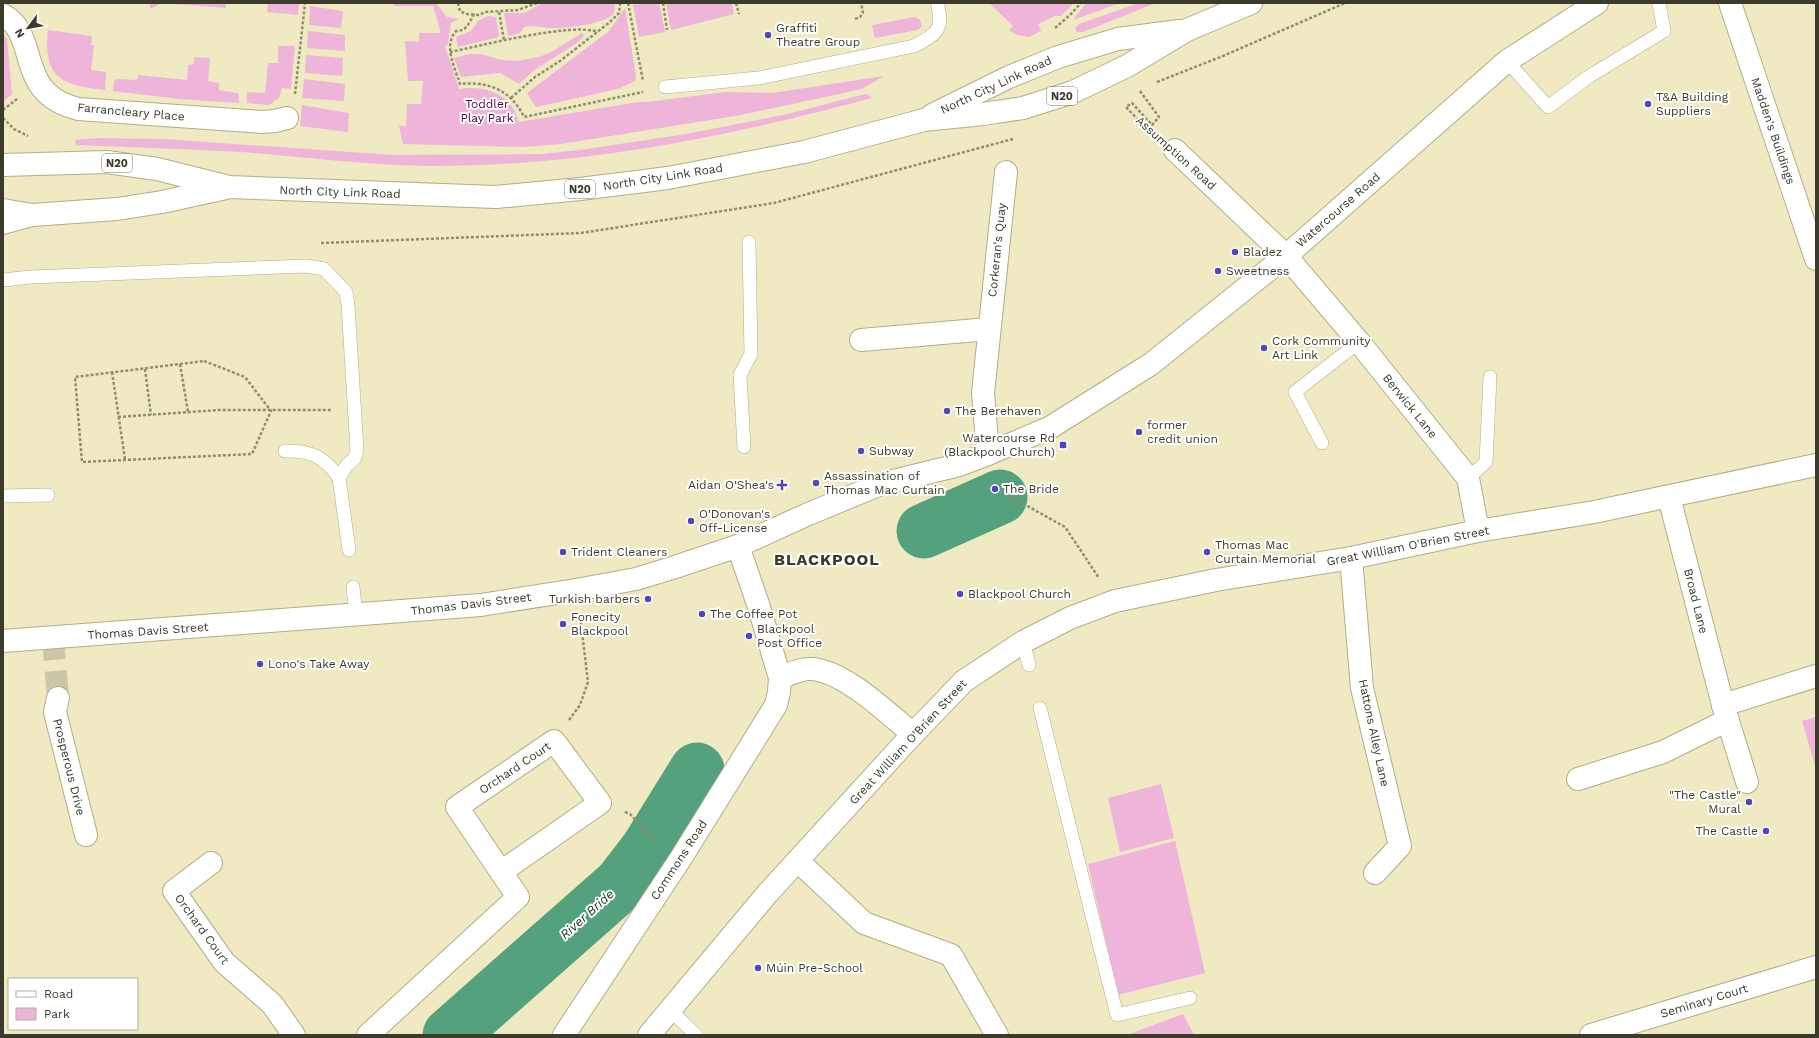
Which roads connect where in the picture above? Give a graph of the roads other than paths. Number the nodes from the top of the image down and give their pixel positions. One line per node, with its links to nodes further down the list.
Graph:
1 (1251, 3): 7 (main road, North City Link Road / N20)
2 (1597, 3): 8 (main road, Watercourse Road)
3 (1660, 3): 8 (lane)
4 (1730, 3): 21 (main road, Madden's Buildings)
5 (938, 4): 9 (lane)
6 (3, 15): 10 (main road, Farrancleary Place)
7 (1187, 30): 11 (main road, North City Link Road / N20); 11 (main road, North City Link Road / N20)
8 (1507, 62): 20 (main road, Watercourse Road)
9 (665, 87)
10 (287, 118)
11 (924, 120): 15 (main road, North City Link Road / N20)
12 (1175, 150): 20 (main road, Assumption Road)
13 (3, 165): 15 (main road, North City Link Road / N20)
14 (1006, 172): 23 (main road, Corkeran's Quay)
15 (229, 187): 17 (main road, North City Link Road / N20)
16 (3, 210): 17 (main road)
17 (32, 215): 18 (main road, North City Link Road / N20)
18 (3, 223)
19 (749, 242): 28 (lane)
20 (1286, 256): 25 (main road, Berwick Lane); 30 (main road, Watercourse Road)
21 (1816, 259)
22 (3, 280): 32 (lane)
23 (989, 329): 24 (main road); 30 (main road, Corkeran's Quay)
24 (861, 340)
25 (1359, 342): 27 (lane); 33 (main road, Berwick Lane)
26 (1490, 377): 33 (lane)
27 (1322, 443)
28 (744, 447)
29 (285, 451): 32 (lane)
30 (988, 454): 38 (main road, Thomas Davis Street)
31 (1816, 465): 36 (main road, Great William O'Brien Street)
32 (339, 478): 39 (lane)
33 (1468, 478): 37 (main road, Berwick Lane)
34 (48, 495): 35 (lane)
35 (3, 496)
36 (1669, 497): 37 (main road, Great William O'Brien Street); 50 (main road, Broad Lane)
37 (1478, 531): 40 (main road, Great William O'Brien Street)
38 (738, 546): 42 (main road, Thomas Davis Street); 46 (main road)
39 (349, 550)
40 (1351, 558): 44 (main road, Great William O'Brien Street); 58 (main road, Hattons Alley Lane)
41 (353, 587): 42 (lane)
42 (356, 616): 43 (main road, Thomas Davis Street)
43 (3, 641)
44 (1023, 642): 45 (lane); 51 (main road, Great William O'Brien Street)
45 (1029, 665)
46 (778, 672): 51 (main road); 64 (main road, Commons Road)
47 (1816, 676): 50 (main road)
48 (58, 698): 54 (main road, Prosperous Drive)
49 (1040, 708): 60 (lane)
50 (1726, 712): 52 (main road); 53 (main road, Broad Lane)
51 (913, 734): 55 (main road, Great William O'Brien Street)
52 (1578, 779)
53 (1747, 782)
54 (86, 835)
55 (798, 861): 61 (main road, Great William O'Brien Street); 67 (main road)
56 (211, 863): 63 (main road, Orchard Court)
57 (501, 872): 57 (main road, Orchard Court); 62 (main road, Orchard Court)
58 (1375, 873)
59 (1816, 967): 68 (main road, Seminary Court)
60 (1190, 998)
61 (670, 1010): 65 (main road, Great William O'Brien Street); 66 (lane)
62 (373, 1033)
63 (294, 1035)
64 (564, 1035)
65 (649, 1035)
66 (696, 1035)
67 (997, 1035)
68 (1591, 1035)

